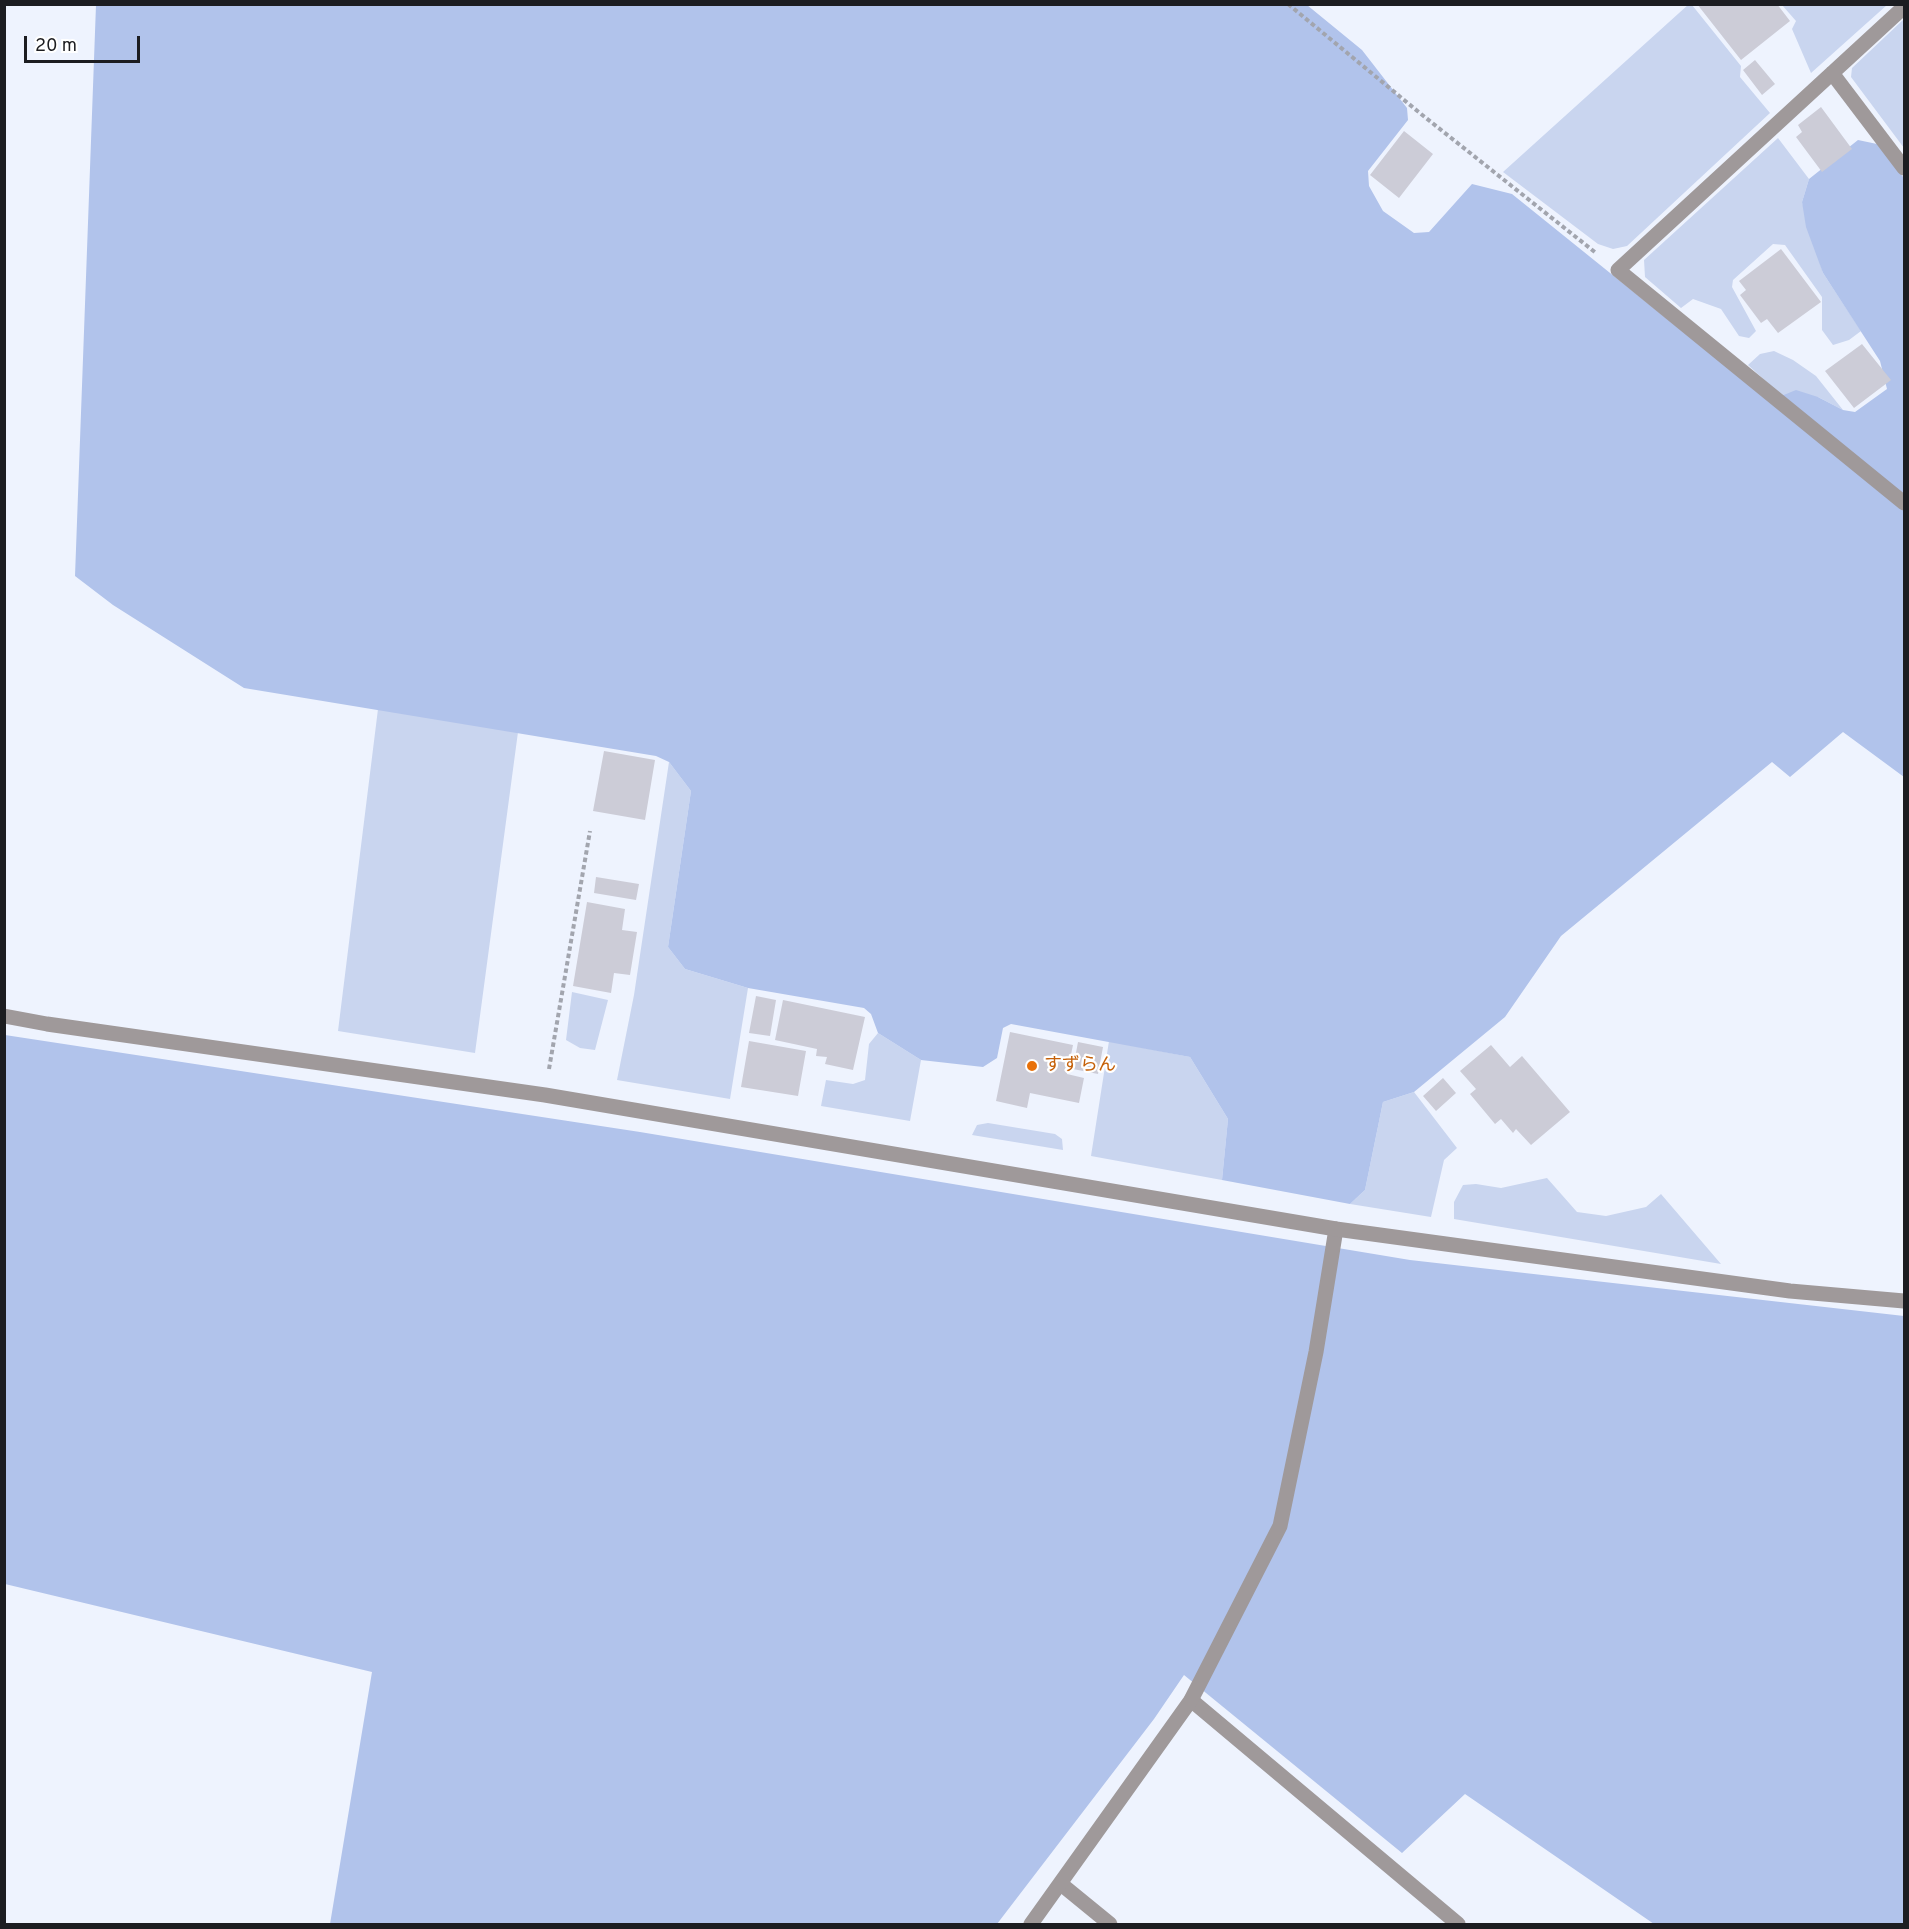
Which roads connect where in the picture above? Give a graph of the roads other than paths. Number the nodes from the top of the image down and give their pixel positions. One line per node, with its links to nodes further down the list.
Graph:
1 (1905, 7): 2 (street)
2 (1832, 73): 3 (street); 4 (street)
3 (1905, 168)
4 (1905, 503)
5 (4, 1016): 6 (street)
6 (1336, 1229): 7 (street); 8 (street)
7 (1905, 1301)
8 (1191, 1700): 9 (street); 12 (street)
9 (1061, 1884): 10 (street); 11 (street)
10 (1031, 1924)
11 (1110, 1924)
12 (1458, 1924)

